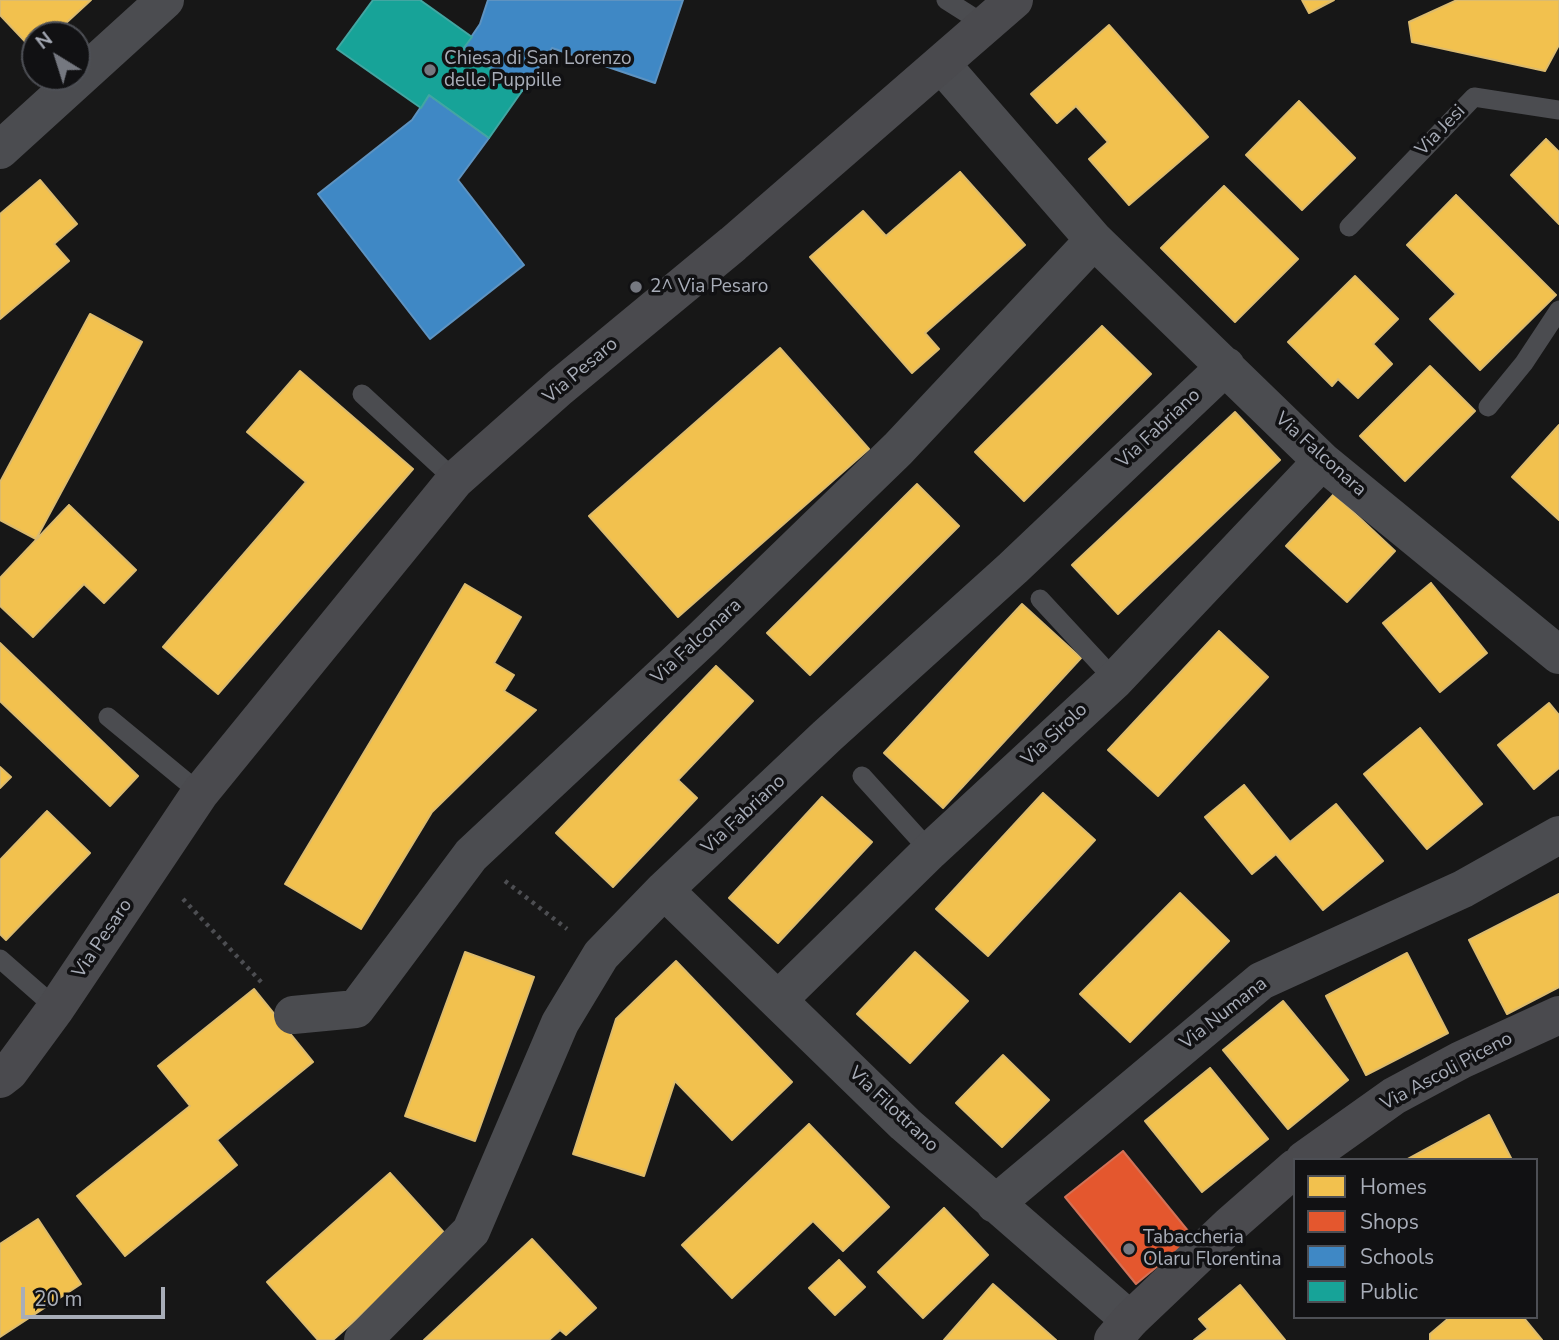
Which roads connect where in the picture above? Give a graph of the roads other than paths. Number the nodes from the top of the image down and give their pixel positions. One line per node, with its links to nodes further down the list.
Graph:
1 (165, 0): 6 (street)
2 (946, 0): 3 (lane)
3 (1000, 13): 4 (street, Via Pesaro)
4 (942, 65): 8 (street, Via Falconara); 14 (street, Via Pesaro)
5 (1559, 110): 7 (lane, Via Jesi)
6 (0, 150)
7 (1349, 227)
8 (1094, 240): 10 (street, Via Falconara); 27 (street, Via Falconara)
9 (1559, 310): 12 (lane)
10 (1226, 366): 13 (street, Via Falconara); 23 (street, Via Fabriano)
11 (362, 394): 14 (lane)
12 (1488, 407)
13 (1321, 461): 16 (street, Via Falconara); 17 (street, Via Sirolo)
14 (455, 480): 20 (street, Via Pesaro)
15 (1040, 599): 17 (lane)
16 (1559, 655)
17 (1115, 680): 22 (street, Via Sirolo)
18 (108, 717): 20 (lane)
19 (862, 776): 22 (lane)
20 (200, 793): 26 (street, Via Pesaro)
21 (1559, 835): 32 (street, Via Numana)
22 (930, 850): 25 (street, Via Sirolo)
23 (664, 890): 25 (street, Via Filottrano); 34 (street, Via Fabriano)
24 (0, 959): 26 (lane)
25 (778, 1000): 32 (street, Via Filottrano)
26 (56, 1008): 29 (street, Via Pesaro)
27 (293, 1015)
28 (1559, 1015): 30 (street, Via Ascoli Piceno)
29 (0, 1079)
30 (1307, 1158)
31 (1293, 1170): 33 (street)
32 (995, 1204): 33 (street, Via Filottrano)
33 (1122, 1330)
34 (363, 1340)

